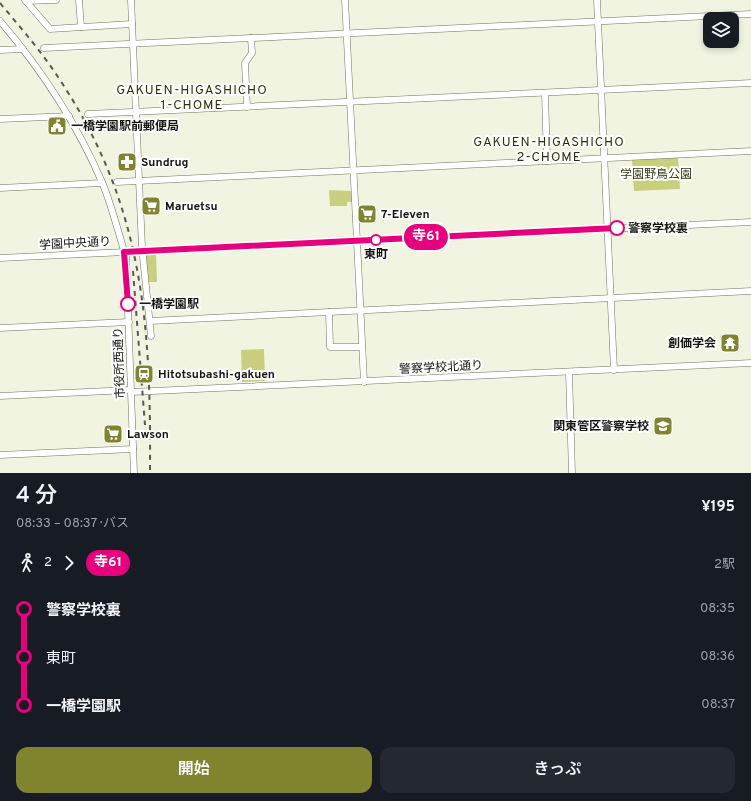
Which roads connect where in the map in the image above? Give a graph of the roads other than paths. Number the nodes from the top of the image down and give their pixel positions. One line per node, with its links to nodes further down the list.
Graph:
1 (39, 0): 2 (street); 7 (street)
2 (56, 0)
3 (80, 0): 12 (street)
4 (131, 0): 11 (street)
5 (345, 0): 13 (street)
6 (597, 0): 10 (street)
7 (25, 1): 12 (street)
8 (751, 14): 10 (street)
9 (0, 21): 17 (street, 市役所西通り)
10 (598, 22): 13 (street); 20 (street)
11 (132, 24): 12 (street); 15 (street)
12 (81, 27)
13 (347, 34): 14 (street); 22 (street)
14 (251, 38): 15 (street); 23 (street)
15 (133, 44): 16 (street); 24 (street)
16 (44, 48)
17 (23, 49): 18 (street); 26 (street, 市役所西通り)
18 (0, 50)
19 (751, 83): 20 (street)
20 (601, 90): 21 (street); 29 (street)
21 (545, 93): 22 (street); 30 (street)
22 (350, 102): 23 (street); 31 (street)
23 (247, 107): 24 (street)
24 (137, 113): 25 (street); 32 (street)
25 (88, 114)
26 (69, 116): 27 (street); 34 (street, 市役所西通り)
27 (0, 119)
28 (751, 151): 29 (street)
29 (604, 158): 30 (street); 37 (street)
30 (547, 161): 31 (street)
31 (354, 170): 32 (street); 38 (street)
32 (139, 181): 33 (street); 39 (street)
33 (117, 182)
34 (102, 183): 35 (street); 40 (street, 市役所西通り)
35 (0, 188)
36 (751, 222): 37 (street, 学園中央通り)
37 (608, 229): 38 (street, 学園中央通り); 43 (street)
38 (357, 241): 39 (street, 学園中央通り); 44 (street)
39 (143, 251): 40 (street, 学園中央通り); 46 (street)
40 (124, 252): 41 (street, 学園中央通り); 47 (street, 市役所西通り)
41 (0, 258)
42 (751, 291): 43 (street)
43 (611, 298): 44 (street); 52 (street)
44 (360, 311): 45 (street); 50 (street)
45 (328, 312): 46 (street); 50 (street)
46 (150, 321): 49 (street)
47 (129, 322): 48 (street); 55 (street, 市役所西通り)
48 (0, 328)
49 (151, 336)
50 (362, 347): 54 (street)
51 (751, 363): 52 (street, 警察学校北通り)
52 (614, 370): 53 (street, 警察学校北通り)
53 (569, 372): 54 (street, 警察学校北通り); 60 (street)
54 (364, 382): 55 (street, 警察学校北通り)
55 (131, 391): 56 (street, 警察学校北通り); 57 (street, 市役所西通り)
56 (0, 396)
57 (133, 449): 58 (street); 59 (street, 市役所西通り)
58 (0, 455)
59 (134, 473)
60 (572, 473)

